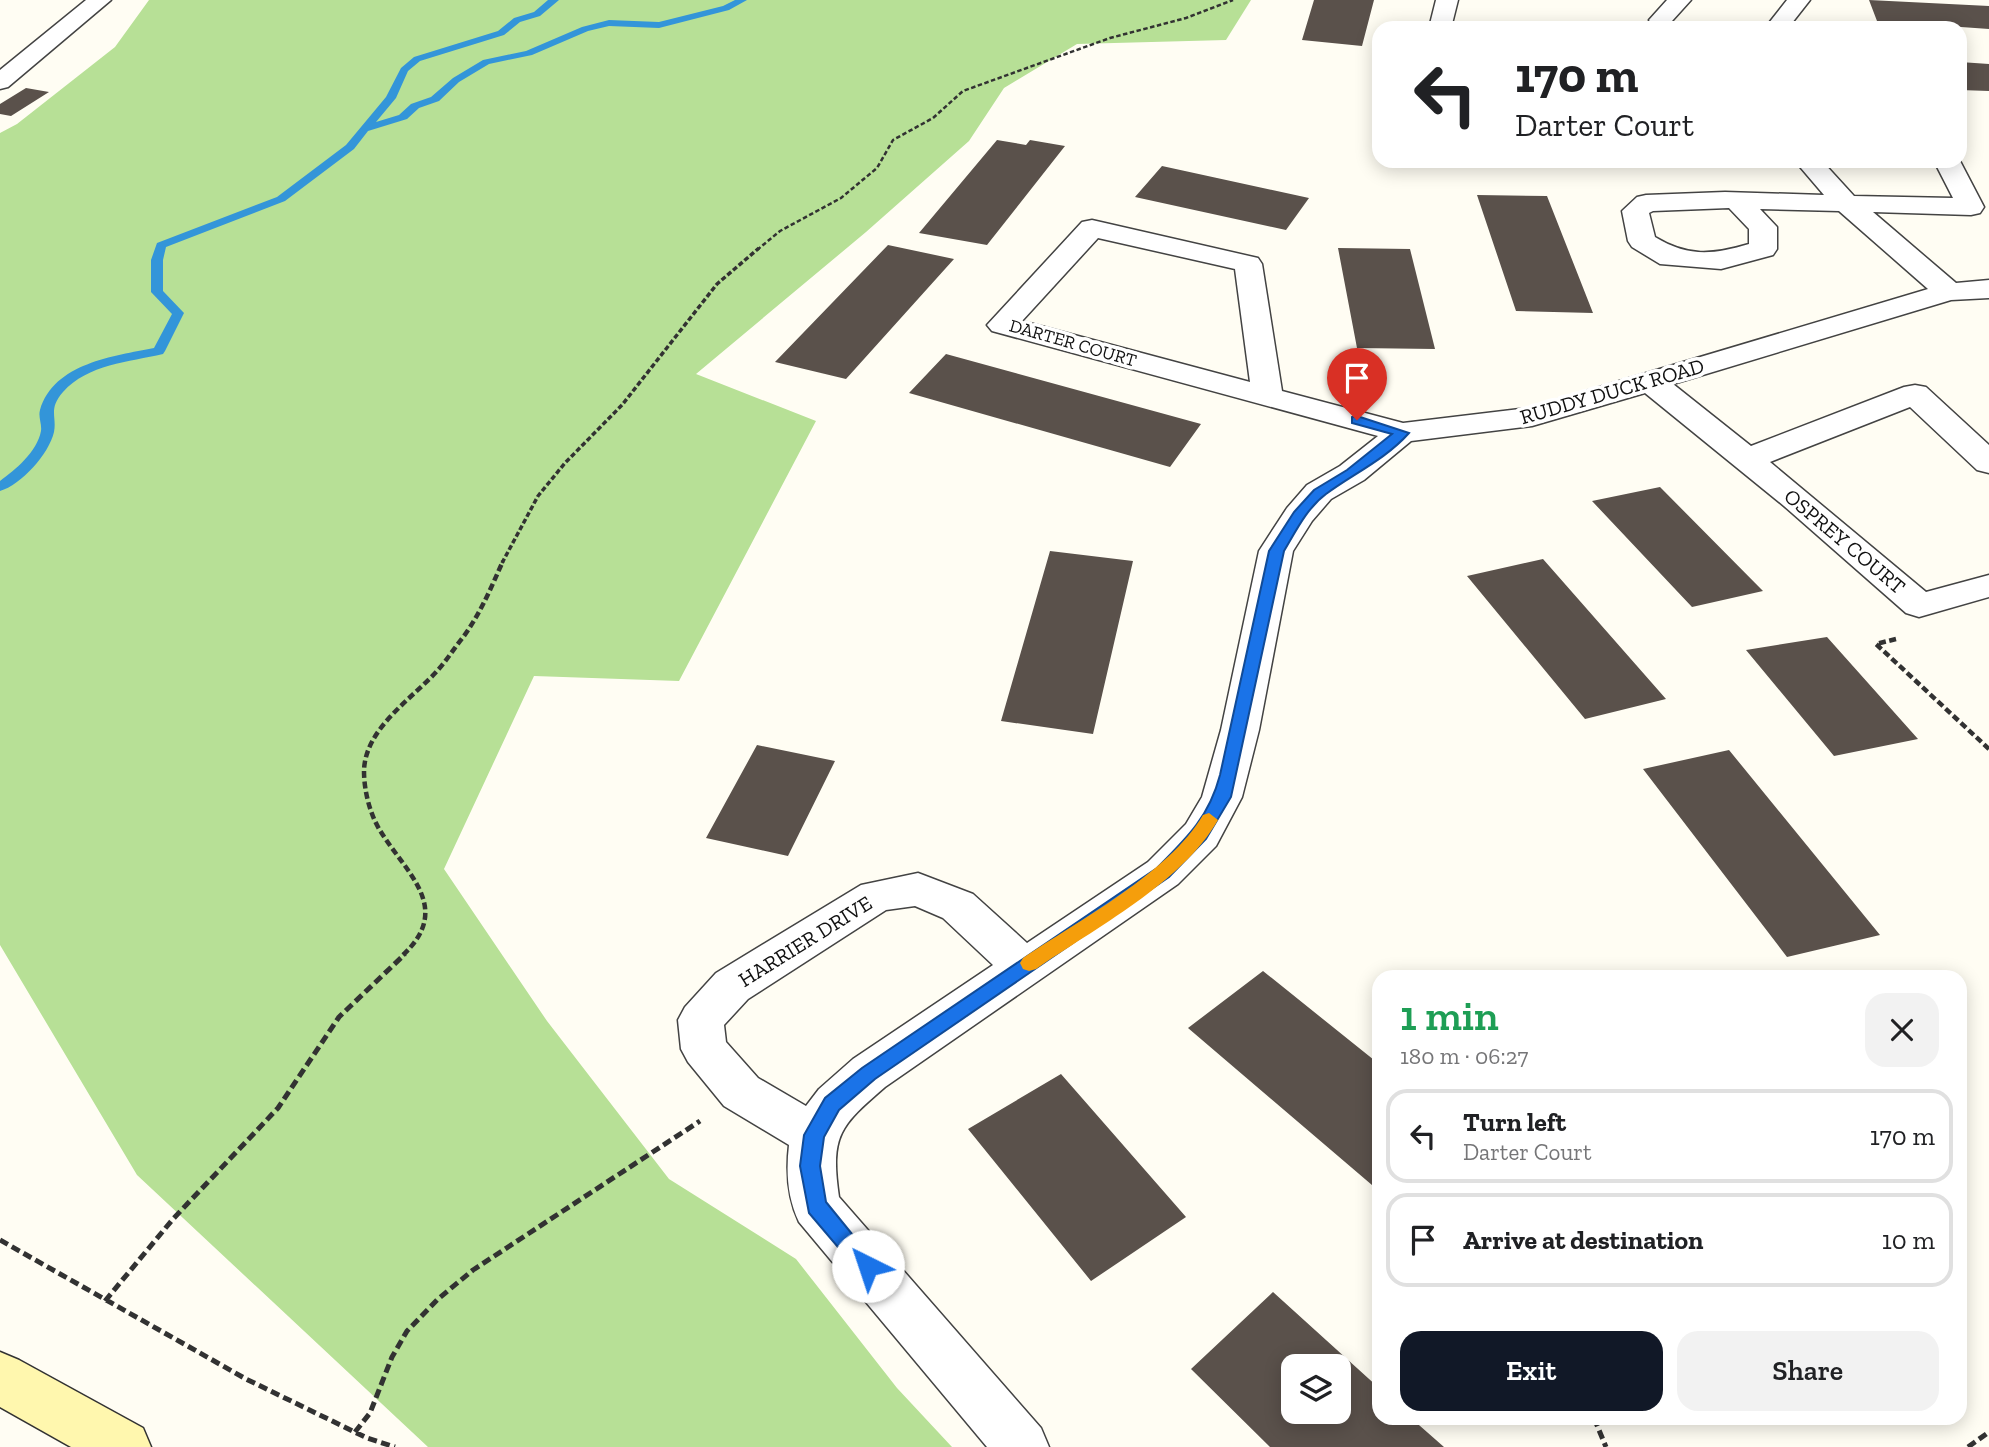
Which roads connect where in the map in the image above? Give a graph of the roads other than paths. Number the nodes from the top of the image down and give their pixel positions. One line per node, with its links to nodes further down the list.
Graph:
1 (100, 0): 8 (street)
2 (1447, 0): 5 (street)
3 (1680, 0): 6 (street)
4 (1800, 0): 7 (street)
5 (1442, 21)
6 (1661, 21)
7 (1782, 21)
8 (0, 82)
9 (1814, 168): 12 (street)
10 (1951, 168): 12 (street)
11 (1737, 201): 12 (street)
12 (1847, 204): 14 (street)
13 (1989, 289): 14 (street, RUDDY DUCK ROAD)
14 (1949, 292): 15 (street, RUDDY DUCK ROAD)
15 (1651, 382): 17 (street, RUDDY DUCK ROAD); 18 (street, OSPREY COURT)
16 (1267, 395): 16 (street, DARTER COURT); 17 (street, DARTER COURT)
17 (1402, 433): 21 (street)
18 (1747, 459): 19 (street); 20 (street, OSPREY COURT)
19 (1989, 463)
20 (1989, 586)
21 (1024, 967): 22 (street); 22 (street, HARRIER DRIVE)
22 (814, 1135): 25 (street)
23 (0, 1378): 24 (street)
24 (124, 1447)
25 (1022, 1447)

